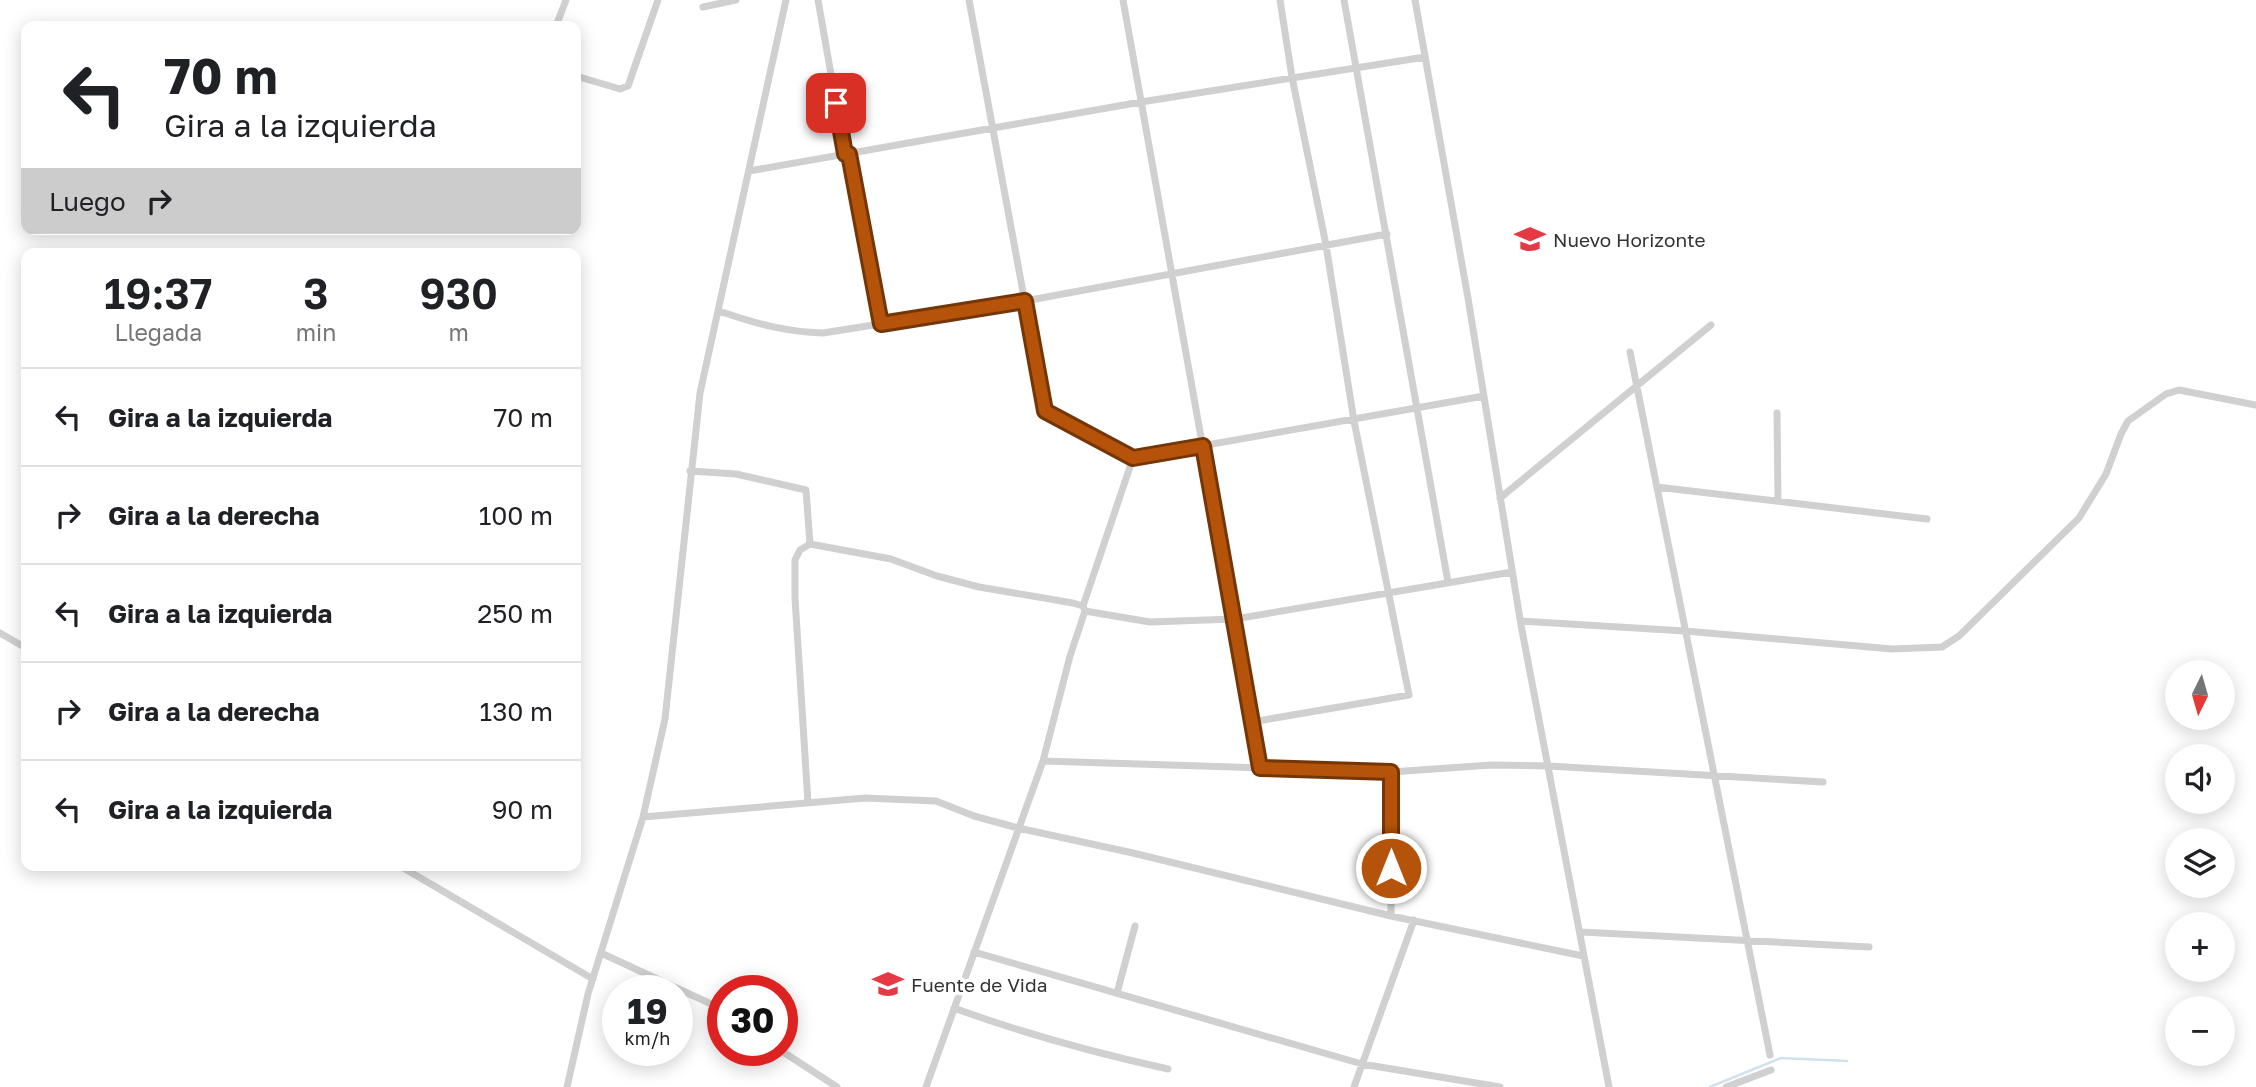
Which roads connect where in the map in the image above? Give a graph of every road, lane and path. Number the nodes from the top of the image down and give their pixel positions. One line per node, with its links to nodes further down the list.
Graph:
1 (566, 0): 12 (street)
2 (658, 0): 15 (street)
3 (736, 0): 11 (street)
4 (786, 0): 20 (street)
5 (818, 0): 19 (street)
6 (969, 0): 18 (street)
7 (1123, 0): 17 (street)
8 (1280, 0): 16 (street)
9 (1344, 0): 14 (street)
10 (1415, 0): 13 (street)
11 (703, 7)
12 (558, 21)
13 (1425, 57): 14 (street); 30 (street)
14 (1357, 66): 16 (street); 21 (street)
15 (581, 77)
16 (1292, 77): 17 (street); 22 (street)
17 (1141, 102): 18 (street); 23 (street)
18 (992, 128): 19 (street); 24 (street)
19 (847, 154): 20 (street); 26 (street)
20 (749, 171): 25 (street)
21 (1387, 234): 22 (street); 32 (street)
22 (1326, 245): 23 (street); 34 (street)
23 (1172, 274): 24 (street); 35 (street)
24 (1025, 301): 26 (street); 36 (street)
25 (719, 311): 26 (street); 37 (street)
26 (881, 324)
27 (1711, 325): 29 (street)
28 (1630, 352): 29 (street)
29 (1637, 388): 38 (street); 39 (street)
30 (1483, 396): 32 (street); 39 (street)
31 (2256, 405): 49 (street)
32 (1418, 409): 34 (street); 44 (street)
33 (1777, 413): 40 (street)
34 (1354, 421): 35 (street); 45 (street)
35 (1203, 446): 36 (street); 47 (street)
36 (1133, 458): 46 (street)
37 (690, 471): 42 (street); 60 (street)
38 (1657, 487): 40 (street); 49 (street)
39 (1500, 498): 43 (street)
40 (1777, 501): 41 (street)
41 (1927, 519)
42 (810, 544): 46 (street); 59 (street)
43 (1512, 572): 44 (street); 48 (street)
44 (1448, 582): 45 (street)
45 (1387, 593): 47 (street); 52 (street)
46 (1084, 609): 47 (street); 53 (street)
47 (1235, 619): 52 (street)
48 (1521, 621): 49 (street); 54 (street)
49 (1685, 631): 57 (street)
50 (0, 633): 51 (street)
51 (21, 645)
52 (1252, 722): 55 (street)
53 (1043, 761): 55 (street); 61 (street)
54 (1549, 766): 56 (street); 57 (street); 66 (street)
55 (1260, 768): 56 (street)
56 (1391, 772): 63 (street)
57 (1714, 776): 58 (street); 67 (street)
58 (1823, 782)
59 (808, 803): 60 (street); 61 (street)
60 (643, 817): 70 (street)
61 (1018, 828): 63 (street); 69 (street)
62 (409, 871): 72 (street)
63 (1391, 916): 64 (street)
64 (1414, 920): 71 (street); 78 (street)
65 (1135, 926): 73 (street)
66 (1581, 932): 67 (street); 71 (street)
67 (1747, 940): 68 (street); 76 (street)
68 (1870, 947)
69 (974, 952): 73 (street); 75 (street)
70 (601, 953): 72 (street); 74 (street)
71 (1584, 956): 86 (street)
72 (593, 979): 81 (street)
73 (1117, 993): 78 (street)
74 (707, 1002)
75 (954, 1009): 79 (street); 83 (street)
76 (1770, 1055)
77 (798, 1062): 82 (street)
78 (1362, 1064): 84 (street); 85 (street)
79 (1168, 1069)
80 (1771, 1070): 87 (street)
81 (567, 1087)
82 (837, 1087)
83 (926, 1087)
84 (1354, 1087)
85 (1500, 1087)
86 (1609, 1087)
87 (1726, 1087)

